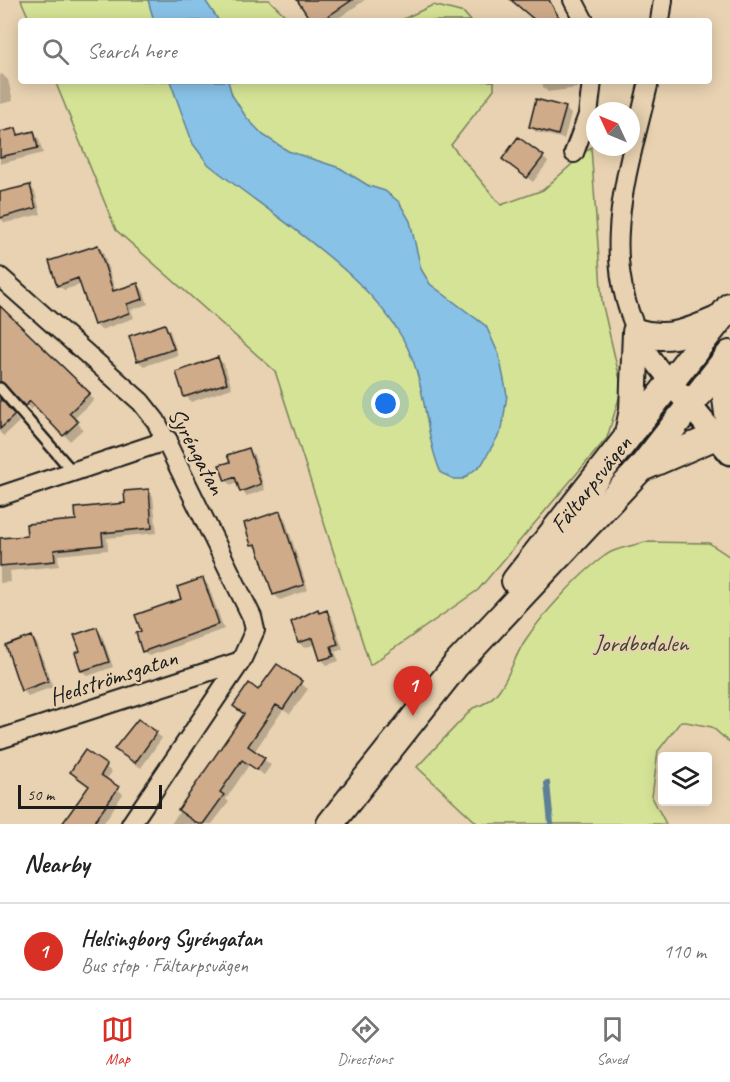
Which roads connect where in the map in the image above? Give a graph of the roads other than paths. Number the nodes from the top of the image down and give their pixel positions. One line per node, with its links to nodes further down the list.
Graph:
1 (573, 0): 3 (street)
2 (663, 0): 4 (street)
3 (582, 18)
4 (660, 18)
5 (592, 84): 7 (street)
6 (648, 84): 10 (street)
7 (574, 153)
8 (0, 278): 17 (street, Syréngatan)
9 (725, 312): 10 (main road); 12 (main road, Fältarpsvägen)
10 (636, 332): 12 (street); 15 (main road)
11 (729, 356): 14 (main road, Fältarpsvägen); 16 (main road)
12 (670, 382): 14 (street); 15 (main road, Fältarpsvägen)
13 (0, 388): 19 (lane)
14 (691, 405): 16 (street); 18 (main road, Fältarpsvägen)
15 (627, 436): 22 (main road, Fältarpsvägen)
16 (725, 439): 18 (main road)
17 (168, 440): 19 (street); 21 (street, Syréngatan)
18 (641, 468): 22 (main road, Fältarpsvägen)
19 (72, 472): 20 (street)
20 (0, 496)
21 (241, 661): 23 (street, Hedströmsgatan); 24 (street)
22 (456, 665): 25 (main road, Fältarpsvägen)
23 (0, 739)
24 (130, 824)
25 (330, 824)

